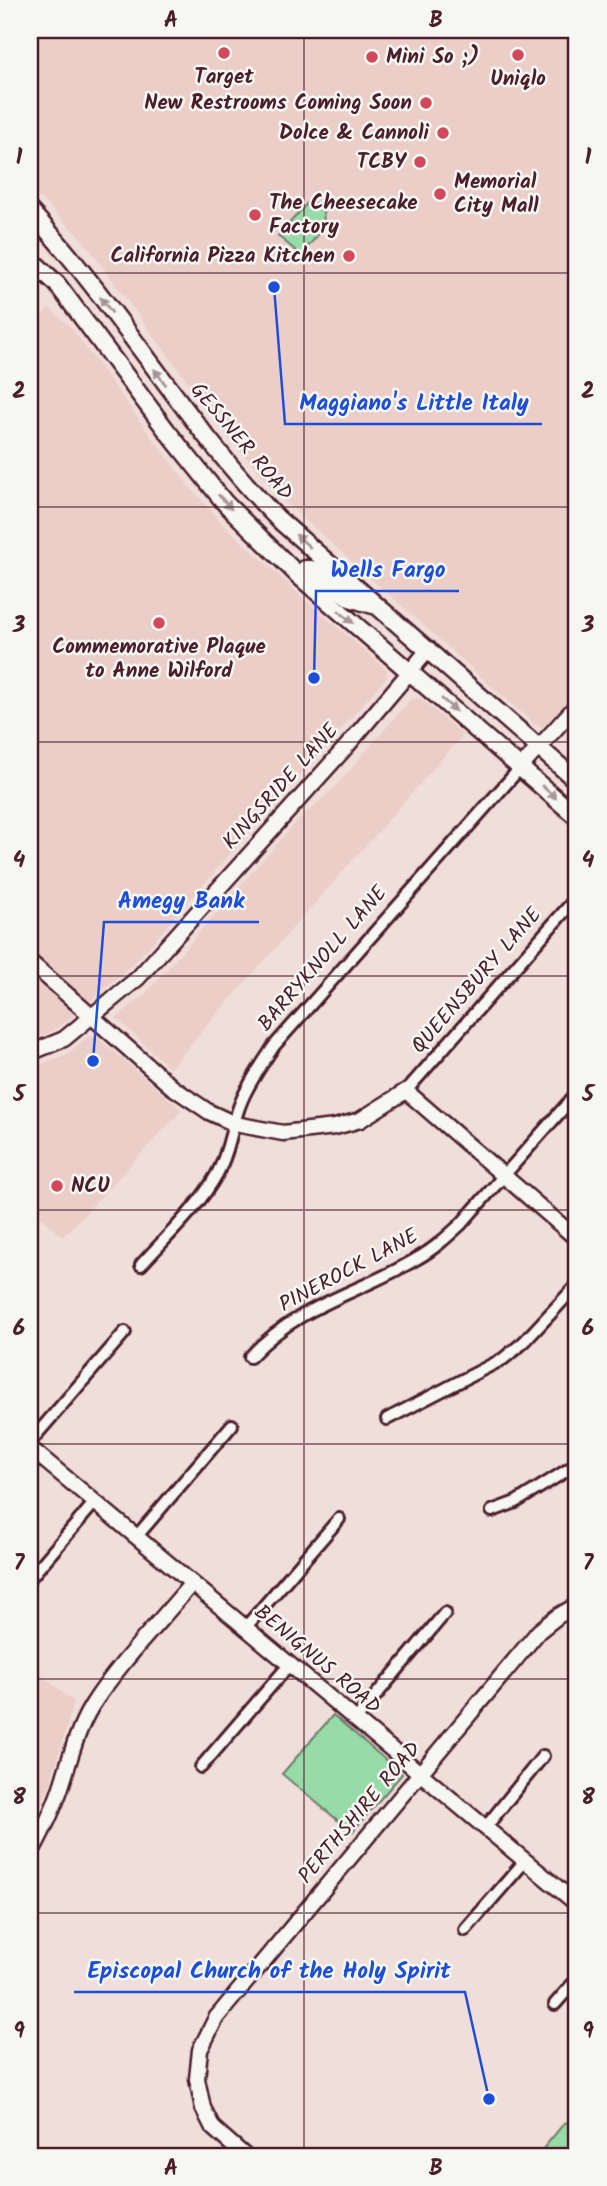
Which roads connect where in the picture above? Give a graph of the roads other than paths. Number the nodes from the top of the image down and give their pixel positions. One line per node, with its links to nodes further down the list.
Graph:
1 (30, 211): 4 (main road, GESSNER ROAD, one-way to 1)
2 (30, 259): 3 (main road, one-way to 3)
3 (299, 576): 4 (main road); 6 (main road, one-way to 6)
4 (382, 608): 5 (main road, GESSNER ROAD)
5 (429, 649): 6 (street, KINGSRIDE LANE); 8 (main road, GESSNER ROAD)
6 (411, 672): 9 (main road, one-way to 9); 14 (street, KINGSRIDE LANE)
7 (577, 705): 8 (street, BARRYKNOLL LANE)
8 (539, 747): 9 (street, BARRYKNOLL LANE); 10 (main road, GESSNER ROAD)
9 (521, 767): 11 (main road, one-way to 11); 18 (street, BARRYKNOLL LANE)
10 (577, 781)
11 (577, 817)
12 (577, 897): 16 (street, QUEENSBURY LANE)
13 (30, 962): 14 (street)
14 (92, 1017): 15 (street, KINGSRIDE LANE); 18 (street)
15 (30, 1053)
16 (406, 1091): 18 (street); 19 (street)
17 (577, 1093): 19 (street, PINEROCK LANE)
18 (235, 1124): 21 (street, BARRYKNOLL LANE)
19 (504, 1177): 20 (street); 24 (street, PINEROCK LANE)
20 (577, 1239)
21 (141, 1265)
22 (577, 1285): 25 (street)
23 (125, 1332): 27 (street)
24 (250, 1357)
25 (387, 1419)
26 (232, 1425): 33 (street)
27 (30, 1442)
28 (30, 1448): 30 (street, BENIGNUS ROAD)
29 (577, 1464): 31 (street)
30 (95, 1502): 33 (street, BENIGNUS ROAD); 34 (street)
31 (492, 1511)
32 (339, 1519): 38 (street)
33 (137, 1536): 35 (street, BENIGNUS ROAD)
34 (30, 1578)
35 (192, 1583): 38 (street, BENIGNUS ROAD); 45 (street)
36 (577, 1605): 43 (street, PERTHSHIRE ROAD)
37 (445, 1613): 40 (street)
38 (245, 1628): 39 (street, BENIGNUS ROAD)
39 (289, 1665): 40 (street, BENIGNUS ROAD); 42 (street)
40 (356, 1719): 43 (street, BENIGNUS ROAD)
41 (543, 1756): 44 (street)
42 (201, 1767)
43 (420, 1773): 44 (street, BENIGNUS ROAD); 51 (street, PERTHSHIRE ROAD)
44 (485, 1828): 46 (street, BENIGNUS ROAD)
45 (30, 1855)
46 (525, 1861): 47 (street, BENIGNUS ROAD); 48 (street)
47 (577, 1904)
48 (465, 1930)
49 (577, 1979): 50 (street)
50 (555, 2004)
51 (245, 2156)

